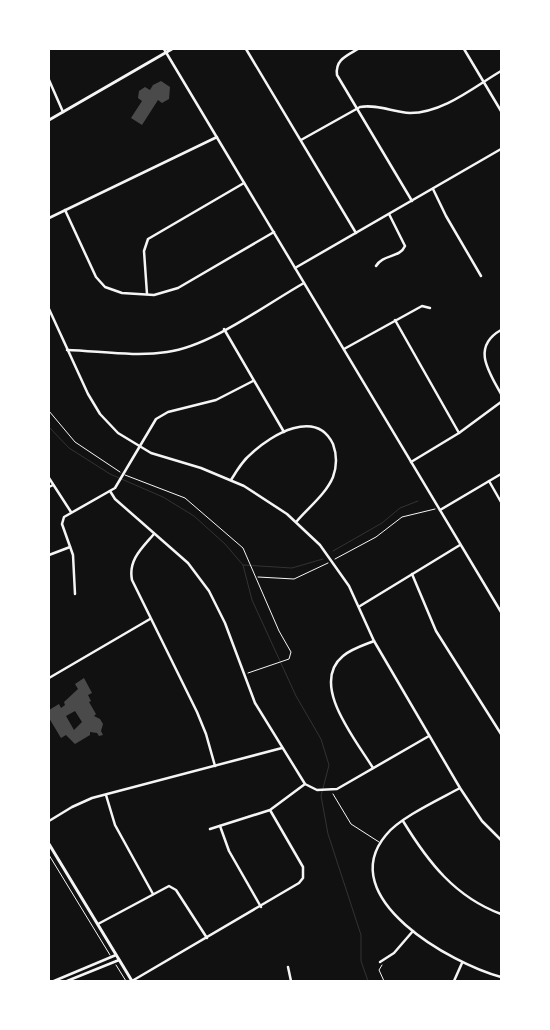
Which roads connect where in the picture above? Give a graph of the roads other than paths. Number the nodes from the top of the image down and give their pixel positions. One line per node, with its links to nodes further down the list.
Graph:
1 (172, 49): 5 (main road)
2 (246, 49): 14 (street)
3 (358, 49): 9 (street)
4 (464, 49): 8 (street)
5 (166, 51): 11 (main road); 13 (street)
6 (501, 71): 8 (street)
7 (49, 80): 11 (street)
8 (484, 81): 9 (street); 10 (street)
9 (356, 108): 14 (street); 18 (street)
10 (501, 111)
11 (63, 112): 12 (main road)
12 (49, 120)
13 (218, 137): 16 (street); 19 (street)
14 (301, 140): 23 (street)
15 (501, 149): 17 (street)
16 (244, 183): 22 (street); 28 (street)
17 (433, 189): 18 (street); 26 (street)
18 (412, 201): 20 (street)
19 (65, 210): 21 (street); 28 (street)
20 (389, 214): 23 (street); 24 (street)
21 (49, 218)
22 (274, 232): 25 (street); 28 (street)
23 (356, 233): 25 (street)
24 (376, 266)
25 (295, 268): 27 (street)
26 (480, 276)
27 (304, 283): 32 (street); 34 (street)
28 (147, 294)
29 (430, 308): 31 (street)
30 (49, 309): 35 (street)
31 (395, 320): 34 (street); 40 (street)
32 (224, 329): 35 (street); 36 (street)
33 (501, 330): 37 (street)
34 (344, 349): 42 (street)
35 (67, 350): 41 (street)
36 (254, 380): 39 (street); 41 (street)
37 (501, 394)
38 (501, 402): 40 (street)
39 (284, 433): 45 (street); 53 (street)
40 (459, 433): 42 (street)
41 (139, 448): 45 (street); 49 (street)
42 (411, 462): 51 (street)
43 (501, 474): 46 (street)
44 (49, 478): 47 (street)
45 (231, 480): 53 (street)
46 (489, 482): 50 (street); 51 (street)
47 (53, 485): 48 (street); 52 (street)
48 (49, 487)
49 (110, 491): 52 (street); 54 (street)
50 (501, 502)
51 (439, 510): 55 (street)
52 (70, 512): 56 (street)
53 (297, 521): 60 (street)
54 (154, 534): 62 (street); 67 (street)
55 (460, 545): 58 (street); 61 (street)
56 (70, 547): 57 (street); 59 (street)
57 (49, 555)
58 (412, 574): 60 (street); 65 (street)
59 (75, 594)
60 (360, 606): 63 (street)
61 (501, 612)
62 (150, 619): 64 (street); 68 (street)
63 (374, 641): 66 (street); 69 (street)
64 (49, 678)
65 (501, 734)
66 (429, 736): 69 (street); 71 (street)
67 (282, 748): 68 (street); 70 (street)
68 (215, 766): 72 (street)
69 (373, 768): 70 (street)
70 (305, 784): 73 (street)
71 (460, 788): 75 (street); 78 (street)
72 (106, 795): 74 (street); 80 (street)
73 (270, 810): 76 (street); 81 (street)
74 (49, 821)
75 (403, 821): 82 (street); 84 (street)
76 (220, 826): 77 (street); 81 (street)
77 (210, 829)
78 (501, 840)
79 (49, 844): 83 (main road)
80 (153, 894): 83 (street); 85 (street)
81 (261, 907): 85 (street)
82 (501, 914)
83 (98, 924): 86 (main road)
84 (413, 931): 88 (street); 89 (street)
85 (208, 938): 94 (street)
86 (116, 955): 87 (main road); 92 (street)
87 (120, 960): 93 (street); 94 (main road)
88 (380, 962)
89 (462, 963): 91 (street); 96 (street)
90 (288, 967): 95 (street)
91 (501, 977)
92 (54, 981)
93 (67, 981)
94 (132, 981)
95 (291, 981)
96 (454, 981)

